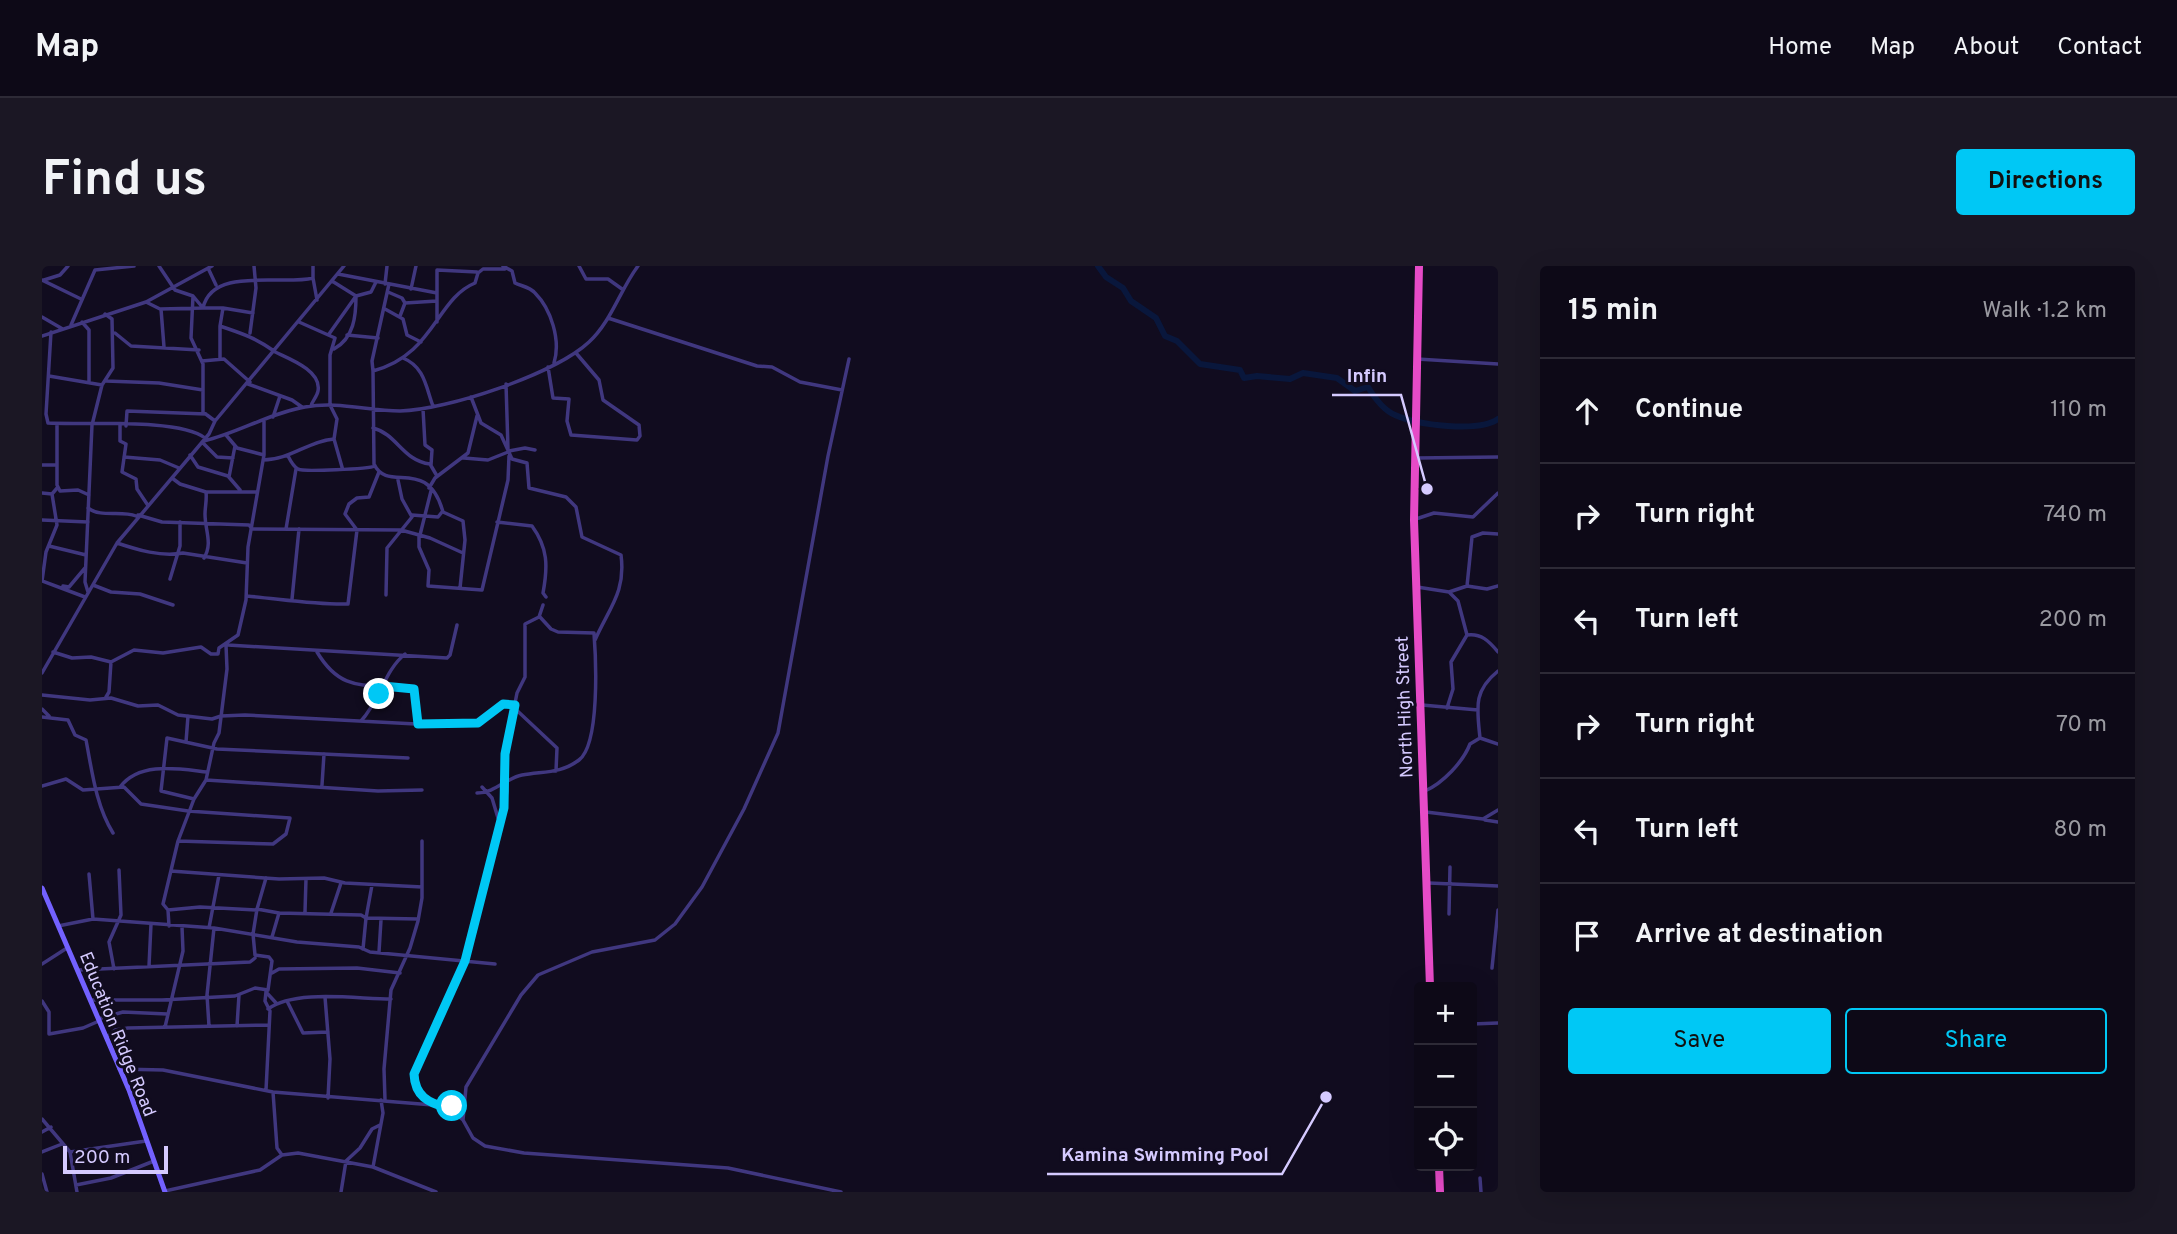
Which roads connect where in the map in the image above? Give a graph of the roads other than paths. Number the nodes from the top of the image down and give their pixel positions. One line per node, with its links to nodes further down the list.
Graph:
1 (68, 266): 21 (street)
2 (134, 266): 33 (street)
3 (159, 266): 26 (street)
4 (195, 266): 17 (street)
5 (254, 266): 19 (street)
6 (313, 266): 20 (street)
7 (344, 266): 18 (street)
8 (387, 266): 24 (street)
9 (416, 266): 27 (street)
10 (579, 266): 28 (street)
11 (638, 266): 28 (street)
12 (1419, 266): 70 (highway, North High Street)
13 (210, 267): 17 (street); 25 (street)
14 (504, 267): 16 (street); 73 (street)
15 (436, 268): 16 (street); 30 (street)
16 (482, 270): 50 (street)
17 (197, 272): 26 (street)
18 (338, 274): 22 (street); 23 (street)
19 (255, 278): 20 (street); 25 (street); 43 (street)
20 (313, 278): 34 (street)
21 (42, 280): 33 (street)
22 (332, 281): 32 (street); 34 (street)
23 (376, 282): 24 (street); 32 (street)
24 (387, 284): 27 (street); 29 (street)
25 (216, 285): 39 (street)
26 (172, 287): 31 (street); 36 (street)
27 (411, 289): 30 (street)
28 (622, 289): 47 (street)
29 (388, 292): 37 (street); 42 (street)
30 (437, 293): 35 (street)
31 (193, 296): 38 (street); 39 (street)
32 (356, 296): 57 (street); 58 (street)
33 (81, 299): 51 (street)
34 (317, 300): 49 (street)
35 (438, 301): 37 (street); 50 (street)
36 (146, 302): 41 (street); 44 (street)
37 (405, 303): 45 (street)
38 (192, 308): 39 (street); 41 (street); 64 (street)
39 (204, 308): 40 (street)
40 (223, 308): 43 (street); 52 (street)
41 (161, 309): 62 (street)
42 (384, 309): 45 (street); 60 (street)
43 (253, 313): 56 (street)
44 (105, 314): 48 (street); 55 (street)
45 (400, 316): 61 (street)
46 (42, 317): 53 (street)
47 (608, 318): 66 (street); 83 (street)
48 (82, 322): 51 (street); 77 (street)
49 (299, 322): 57 (street); 65 (street)
50 (437, 324): 61 (street)
51 (71, 325): 53 (street)
52 (220, 326): 56 (street); 68 (street)
53 (61, 328): 54 (street)
54 (51, 332): 59 (street); 75 (street)
55 (115, 332): 62 (street); 76 (street)
56 (250, 334): 65 (street)
57 (329, 334): 63 (street)
58 (347, 335): 60 (street); 63 (street)
59 (42, 336)
60 (378, 338): 74 (street)
61 (422, 343): 67 (street)
62 (164, 347): 64 (street)
63 (334, 349): 86 (street)
64 (199, 350): 71 (street)
65 (274, 351): 78 (street); 87 (street)
66 (576, 353): 73 (street); 73 (street)
67 (403, 358): 74 (street); 88 (street)
68 (220, 359): 71 (street); 78 (street)
69 (849, 359): 83 (street)
70 (1415, 359): 72 (street); 117 (highway, North High Street)
71 (202, 361): 82 (street)
72 (1498, 364)
73 (551, 366): 79 (street)
74 (373, 371): 90 (street)
75 (49, 376): 77 (street); 81 (street)
76 (106, 381): 80 (street); 82 (street)
77 (89, 382): 80 (street)
78 (249, 383): 84 (street); 96 (street)
79 (506, 384): 85 (street); 109 (street)
80 (102, 385): 100 (street)
81 (45, 390): 97 (street)
82 (202, 390): 92 (street)
83 (842, 390): 319 (street)
84 (280, 396): 89 (street); 94 (street)
85 (471, 397): 88 (street); 93 (street)
86 (330, 405): 87 (street); 90 (street); 105 (street)
87 (311, 406): 89 (street)
88 (433, 406): 91 (street)
89 (302, 407): 94 (street)
90 (372, 408): 91 (street); 103 (street)
91 (423, 409): 120 (street)
92 (206, 414): 96 (street); 102 (street)
93 (477, 416): 109 (street); 116 (street)
94 (273, 417): 95 (street)
95 (264, 420): 104 (street); 115 (street)
96 (215, 421): 106 (street)
97 (48, 423): 98 (street); 99 (street)
98 (42, 424)
99 (57, 424): 100 (street); 119 (street)
100 (92, 425): 101 (street); 137 (street)
101 (120, 425): 102 (street); 111 (street)
102 (126, 426): 106 (street)
103 (373, 428): 120 (street); 121 (street)
104 (226, 435): 106 (street); 107 (street)
105 (334, 439): 112 (street); 122 (street)
106 (203, 440): 110 (street); 114 (street)
107 (235, 446): 114 (street); 115 (street)
108 (535, 450): 109 (street)
109 (508, 453): 116 (street); 150 (street); 188 (street)
110 (190, 455): 123 (street); 127 (street)
111 (124, 457): 123 (street); 139 (street)
112 (288, 457): 115 (street); 124 (street)
113 (1498, 457): 117 (street)
114 (233, 458): 127 (street)
115 (263, 458): 134 (street)
116 (464, 458): 126 (street)
117 (1415, 458): 147 (highway, North High Street)
118 (42, 465): 119 (street)
119 (56, 465): 130 (street)
120 (431, 465): 126 (street)
121 (375, 466): 122 (street); 125 (street)
122 (342, 467): 124 (street)
123 (179, 468): 128 (street)
124 (296, 469): 153 (street)
125 (379, 472): 129 (street); 155 (street)
126 (437, 476): 132 (street)
127 (229, 477): 131 (street)
128 (172, 478): 133 (street); 139 (street)
129 (398, 480): 132 (street); 143 (street)
130 (58, 487): 136 (street); 137 (street)
131 (240, 490): 133 (street); 134 (street)
132 (430, 490): 141 (street); 144 (street)
133 (206, 492): 151 (street)
134 (256, 492): 152 (street)
135 (42, 493): 136 (street)
136 (52, 494): 146 (street)
137 (89, 495): 140 (street)
138 (1497, 495): 147 (street)
139 (147, 504): 142 (street)
140 (88, 508): 142 (street); 148 (street)
141 (443, 512): 144 (street); 162 (street)
142 (137, 515): 149 (street); 159 (street)
143 (412, 515): 144 (street); 156 (street)
144 (424, 515): 158 (street)
145 (42, 520): 146 (street)
146 (56, 520): 148 (street); 160 (street)
147 (1414, 520): 172 (highway, North High Street)
148 (88, 522): 164 (street)
149 (180, 522): 151 (street); 163 (street)
150 (497, 522): 175 (street); 181 (street)
151 (206, 524): 152 (street); 165 (street)
152 (251, 528): 153 (street); 166 (street)
153 (286, 529): 154 (street)
154 (299, 529): 155 (street); 182 (street)
155 (357, 530): 156 (street); 182 (street)
156 (401, 530): 158 (street); 178 (street)
157 (1498, 534): 173 (street)
158 (420, 535): 162 (street); 175 (street)
159 (117, 543): 163 (street); 171 (street)
160 (49, 546): 161 (street); 164 (street)
161 (44, 552): 169 (street)
162 (463, 553): 175 (street)
163 (179, 554): 165 (street); 168 (street)
164 (86, 555): 167 (street)
165 (204, 558): 166 (street)
166 (247, 563): 179 (street)
167 (86, 568): 170 (street); 176 (street)
168 (170, 579)
169 (42, 581): 170 (street)
170 (58, 585): 180 (street)
171 (93, 585): 176 (street); 183 (street)
172 (1415, 586): 177 (street); 201 (highway, North High Street)
173 (1467, 586): 174 (street); 177 (street)
174 (1498, 586)
175 (460, 588)
176 (88, 592): 180 (street)
177 (1449, 592): 187 (street)
178 (386, 595)
179 (247, 596): 182 (street); 189 (street)
180 (85, 597): 190 (street)
181 (546, 597)
182 (292, 599)
183 (173, 605)
184 (542, 605): 185 (street)
185 (539, 617): 188 (street); 200 (street)
186 (457, 625): 193 (street)
187 (1467, 635): 192 (street); 202 (street)
188 (595, 640): 218 (street)
189 (226, 645): 191 (street); 194 (street); 207 (street)
190 (52, 652): 194 (street); 196 (street)
191 (317, 652): 193 (street); 197 (street)
192 (1498, 652)
193 (405, 654): 197 (street)
194 (111, 662): 199 (street)
195 (1498, 671): 204 (street)
196 (42, 673)
197 (383, 686): 209 (street); 210 (street)
198 (42, 696): 199 (street)
199 (104, 698): 205 (street)
200 (515, 705): 210 (street); 218 (street); 221 (street)
201 (1419, 705): 202 (street); 229 (highway, North High Street)
202 (1447, 708): 204 (street)
203 (42, 709): 206 (street)
204 (1478, 710): 211 (street)
205 (188, 715): 207 (street); 212 (street)
206 (49, 716): 208 (street); 226 (street)
207 (221, 716): 209 (street); 214 (street)
208 (42, 717)
209 (361, 721): 210 (street)
210 (418, 724)
211 (1480, 738): 213 (street); 229 (street)
212 (186, 742): 214 (street); 217 (street)
213 (1498, 744)
214 (213, 748): 215 (street); 219 (street)
215 (324, 754): 216 (street); 222 (street)
216 (408, 758)
217 (162, 768): 219 (street); 224 (street); 231 (street)
218 (556, 771): 221 (street)
219 (208, 772): 220 (street)
220 (206, 780): 222 (street); 231 (street)
221 (506, 784): 228 (street); 236 (street)
222 (322, 785): 227 (street)
223 (42, 786): 226 (street)
224 (120, 787): 226 (street); 233 (street)
225 (482, 787): 228 (street)
226 (98, 790): 238 (street)
227 (422, 790)
228 (488, 792): 230 (street); 236 (street)
229 (1423, 792): 234 (highway, North High Street)
230 (477, 793)
231 (194, 799): 233 (street)
232 (1498, 810): 235 (street)
233 (188, 811): 239 (street); 239 (street)
234 (1423, 811): 235 (street); 249 (highway, North High Street)
235 (1483, 819): 237 (street)
236 (498, 821): 280 (street)
237 (1498, 822)
238 (113, 833)
239 (178, 841): 243 (street)
240 (422, 841): 253 (street)
241 (1450, 867): 250 (street)
242 (119, 870): 267 (street)
243 (171, 871): 245 (street); 256 (street)
244 (89, 874): 264 (street)
245 (219, 875): 246 (street); 255 (street)
246 (266, 878): 247 (street); 257 (street)
247 (306, 879): 248 (street); 259 (street)
248 (341, 883): 251 (street); 261 (street)
249 (1427, 883): 250 (street); 291 (highway, North High Street)
250 (1449, 884): 252 (street); 262 (street)
251 (373, 885): 253 (street); 263 (street)
252 (1498, 886)
253 (422, 887): 265 (street)
254 (42, 888): 269 (main road, Education Ridge Road)
255 (212, 908): 256 (street); 257 (street); 272 (street)
256 (168, 910): 270 (street)
257 (257, 910): 260 (street); 273 (street)
258 (1498, 910): 286 (street)
259 (304, 912): 260 (street); 261 (street)
260 (279, 913): 274 (street)
261 (331, 913): 263 (street)
262 (1449, 914)
263 (366, 918): 266 (street); 276 (street)
264 (93, 919): 267 (street); 269 (street)
265 (418, 919): 266 (street); 278 (street)
266 (381, 920): 277 (street)
267 (117, 922): 268 (street); 287 (street)
268 (151, 924): 270 (street); 284 (street)
269 (58, 926): 275 (main road, Education Ridge Road)
270 (169, 926): 271 (street)
271 (182, 927): 272 (street); 285 (street)
272 (211, 928): 273 (street); 281 (street)
273 (253, 934): 274 (street); 279 (street)
274 (272, 937): 276 (street)
275 (68, 947): 282 (street); 288 (main road, Education Ridge Road)
276 (363, 949): 277 (street)
277 (379, 952): 278 (street)
278 (408, 954): 280 (street); 289 (street)
279 (256, 958): 281 (street); 290 (street)
280 (465, 961): 283 (street); 316 (street)
281 (212, 963): 285 (street); 293 (street)
282 (42, 964)
283 (495, 964)
284 (149, 965): 285 (street); 287 (street)
285 (178, 965): 296 (street)
286 (1492, 968)
287 (114, 969): 288 (street)
288 (78, 970): 298 (main road, Education Ridge Road)
289 (400, 972): 290 (street); 297 (street)
290 (272, 973): 292 (street)
291 (1430, 982)
292 (267, 991): 294 (street); 301 (street); 302 (street)
293 (207, 995): 294 (street); 296 (street); 309 (street)
294 (239, 995): 310 (street)
295 (325, 997): 297 (street); 300 (street); 312 (street)
296 (170, 999): 298 (street); 303 (street)
297 (391, 999): 320 (street)
298 (90, 1000): 304 (main road, Education Ridge Road)
299 (42, 1001): 305 (street)
300 (287, 1001): 301 (street); 312 (street)
301 (277, 1004): 302 (street)
302 (268, 1009): 308 (street)
303 (167, 1014): 304 (street); 311 (street)
304 (98, 1020): 305 (street); 313 (main road, Education Ridge Road)
305 (45, 1023)
306 (1498, 1023): 307 (street)
307 (1477, 1024)
308 (268, 1025): 310 (street); 315 (street)
309 (209, 1026): 310 (street); 311 (street)
310 (237, 1026)
311 (165, 1028): 313 (street)
312 (328, 1032): 318 (street)
313 (107, 1037): 314 (main road, Education Ridge Road)
314 (119, 1069): 315 (street); 329 (main road, Education Ridge Road)
315 (265, 1090): 317 (street)
316 (417, 1091): 321 (street); 322 (street)
317 (273, 1092): 318 (street); 333 (street)
318 (328, 1098): 320 (street)
319 (464, 1098): 323 (street); 325 (street)
320 (383, 1100): 321 (street); 326 (street)
321 (412, 1102): 322 (street)
322 (433, 1104): 323 (street)
323 (448, 1108): 325 (street)
324 (42, 1119): 327 (street)
325 (463, 1120): 346 (street)
326 (380, 1125): 335 (street); 336 (street)
327 (51, 1127): 328 (street); 330 (street)
328 (42, 1132)
329 (146, 1141): 332 (street); 334 (main road, Education Ridge Road)
330 (62, 1144): 331 (street); 332 (street)
331 (42, 1152)
332 (70, 1152): 340 (street)
333 (280, 1157): 335 (street); 341 (street)
334 (154, 1161): 340 (street); 341 (main road, Education Ridge Road)
335 (346, 1161): 336 (street); 344 (street)
336 (373, 1167): 345 (street)
337 (1439, 1171): 347 (highway)
338 (42, 1174): 342 (street)
339 (1480, 1178): 348 (street)
340 (76, 1185): 343 (street)
341 (165, 1191)
342 (47, 1192)
343 (76, 1192)
344 (341, 1192)
345 (436, 1192)
346 (841, 1192)
347 (1440, 1192)
348 (1481, 1192)

